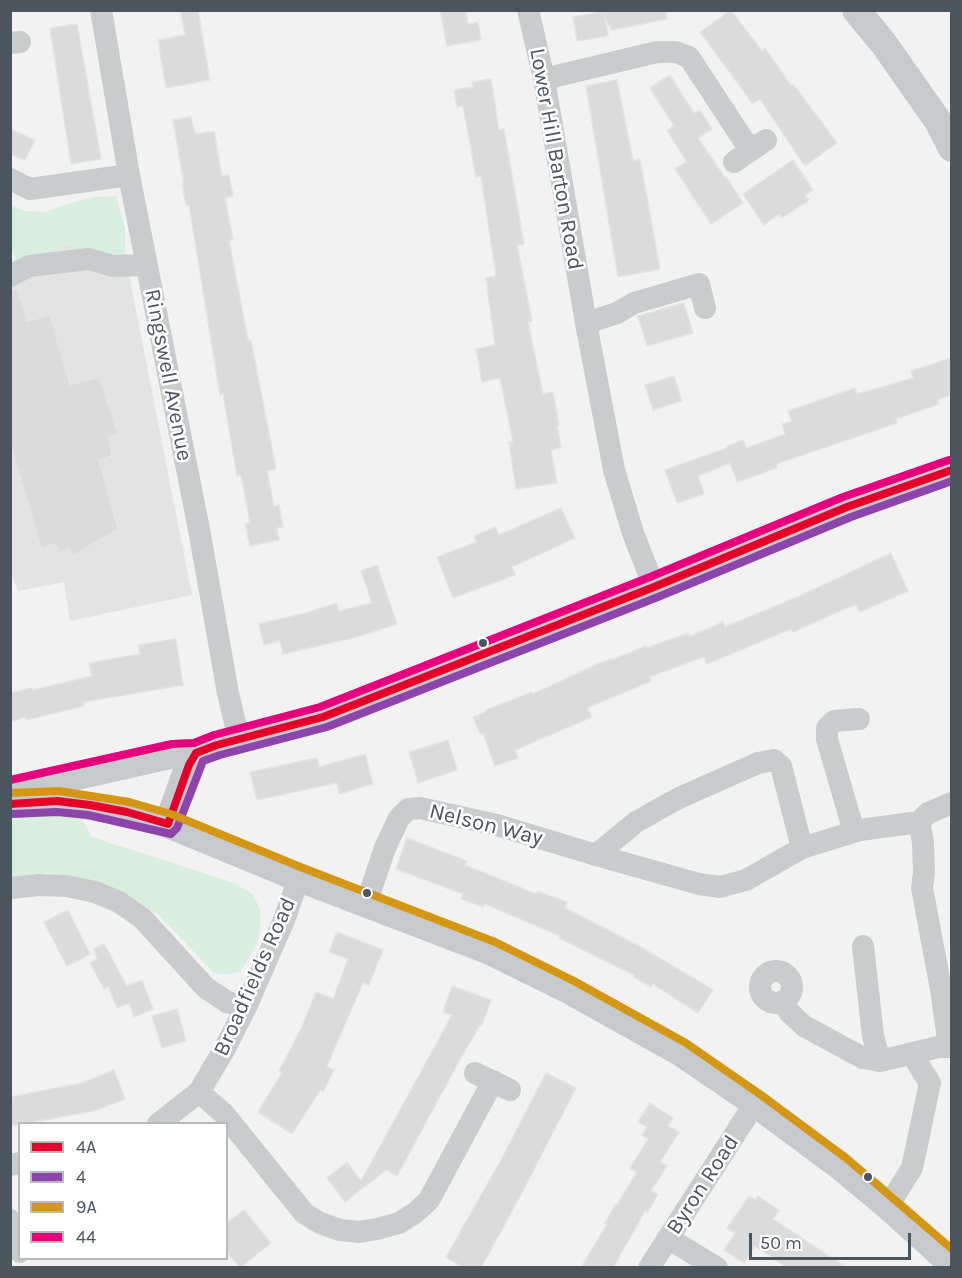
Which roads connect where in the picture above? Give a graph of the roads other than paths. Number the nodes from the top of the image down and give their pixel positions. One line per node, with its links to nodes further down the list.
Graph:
1 (100, 10): 7 (street, Ringswell Avenue)
2 (528, 10): 4 (street, Lower Hill Barton Road)
3 (856, 10): 5 (main road)
4 (544, 79): 6 (street); 12 (street, Lower Hill Barton Road)
5 (951, 148)
6 (750, 151)
7 (129, 175): 8 (street); 9 (street, Ringswell Avenue)
8 (10, 179)
9 (146, 265): 10 (street); 16 (street, Ringswell Avenue)
10 (10, 276)
11 (705, 308): 12 (street)
12 (586, 323): 14 (street, Lower Hill Barton Road)
13 (951, 470): 14 (main road)
14 (654, 587): 16 (main road)
15 (859, 719): 23 (street)
16 (239, 740): 17 (main road)
17 (196, 753): 18 (main road); 22 (main road)
18 (10, 790)
19 (951, 803): 21 (street)
20 (10, 804): 22 (main road)
21 (919, 822): 23 (street, Nelson Way); 32 (street)
22 (168, 824): 26 (main road)
23 (854, 832): 24 (street, Nelson Way)
24 (802, 848): 25 (street, Nelson Way); 25 (street)
25 (596, 855): 28 (street, Nelson Way)
26 (298, 878): 28 (main road); 31 (street, Broadfields Road)
27 (10, 888): 31 (street)
28 (366, 904): 38 (main road)
29 (863, 946): 34 (street)
30 (784, 1001): 34 (street)
31 (246, 1007): 37 (street, Broadfields Road)
32 (946, 1047): 33 (street); 36 (street)
33 (911, 1053): 34 (street); 36 (street)
34 (880, 1061)
35 (492, 1081): 37 (street)
36 (930, 1083): 40 (street)
37 (198, 1092): 39 (street, Broadfields Road)
38 (755, 1102): 40 (main road); 42 (street, Byron Road)
39 (160, 1122)
40 (888, 1206): 44 (main road)
41 (10, 1220): 43 (street)
42 (668, 1238): 45 (street, Byron Road); 46 (street)
43 (18, 1246)
44 (951, 1264)
45 (649, 1268)
46 (717, 1268)

